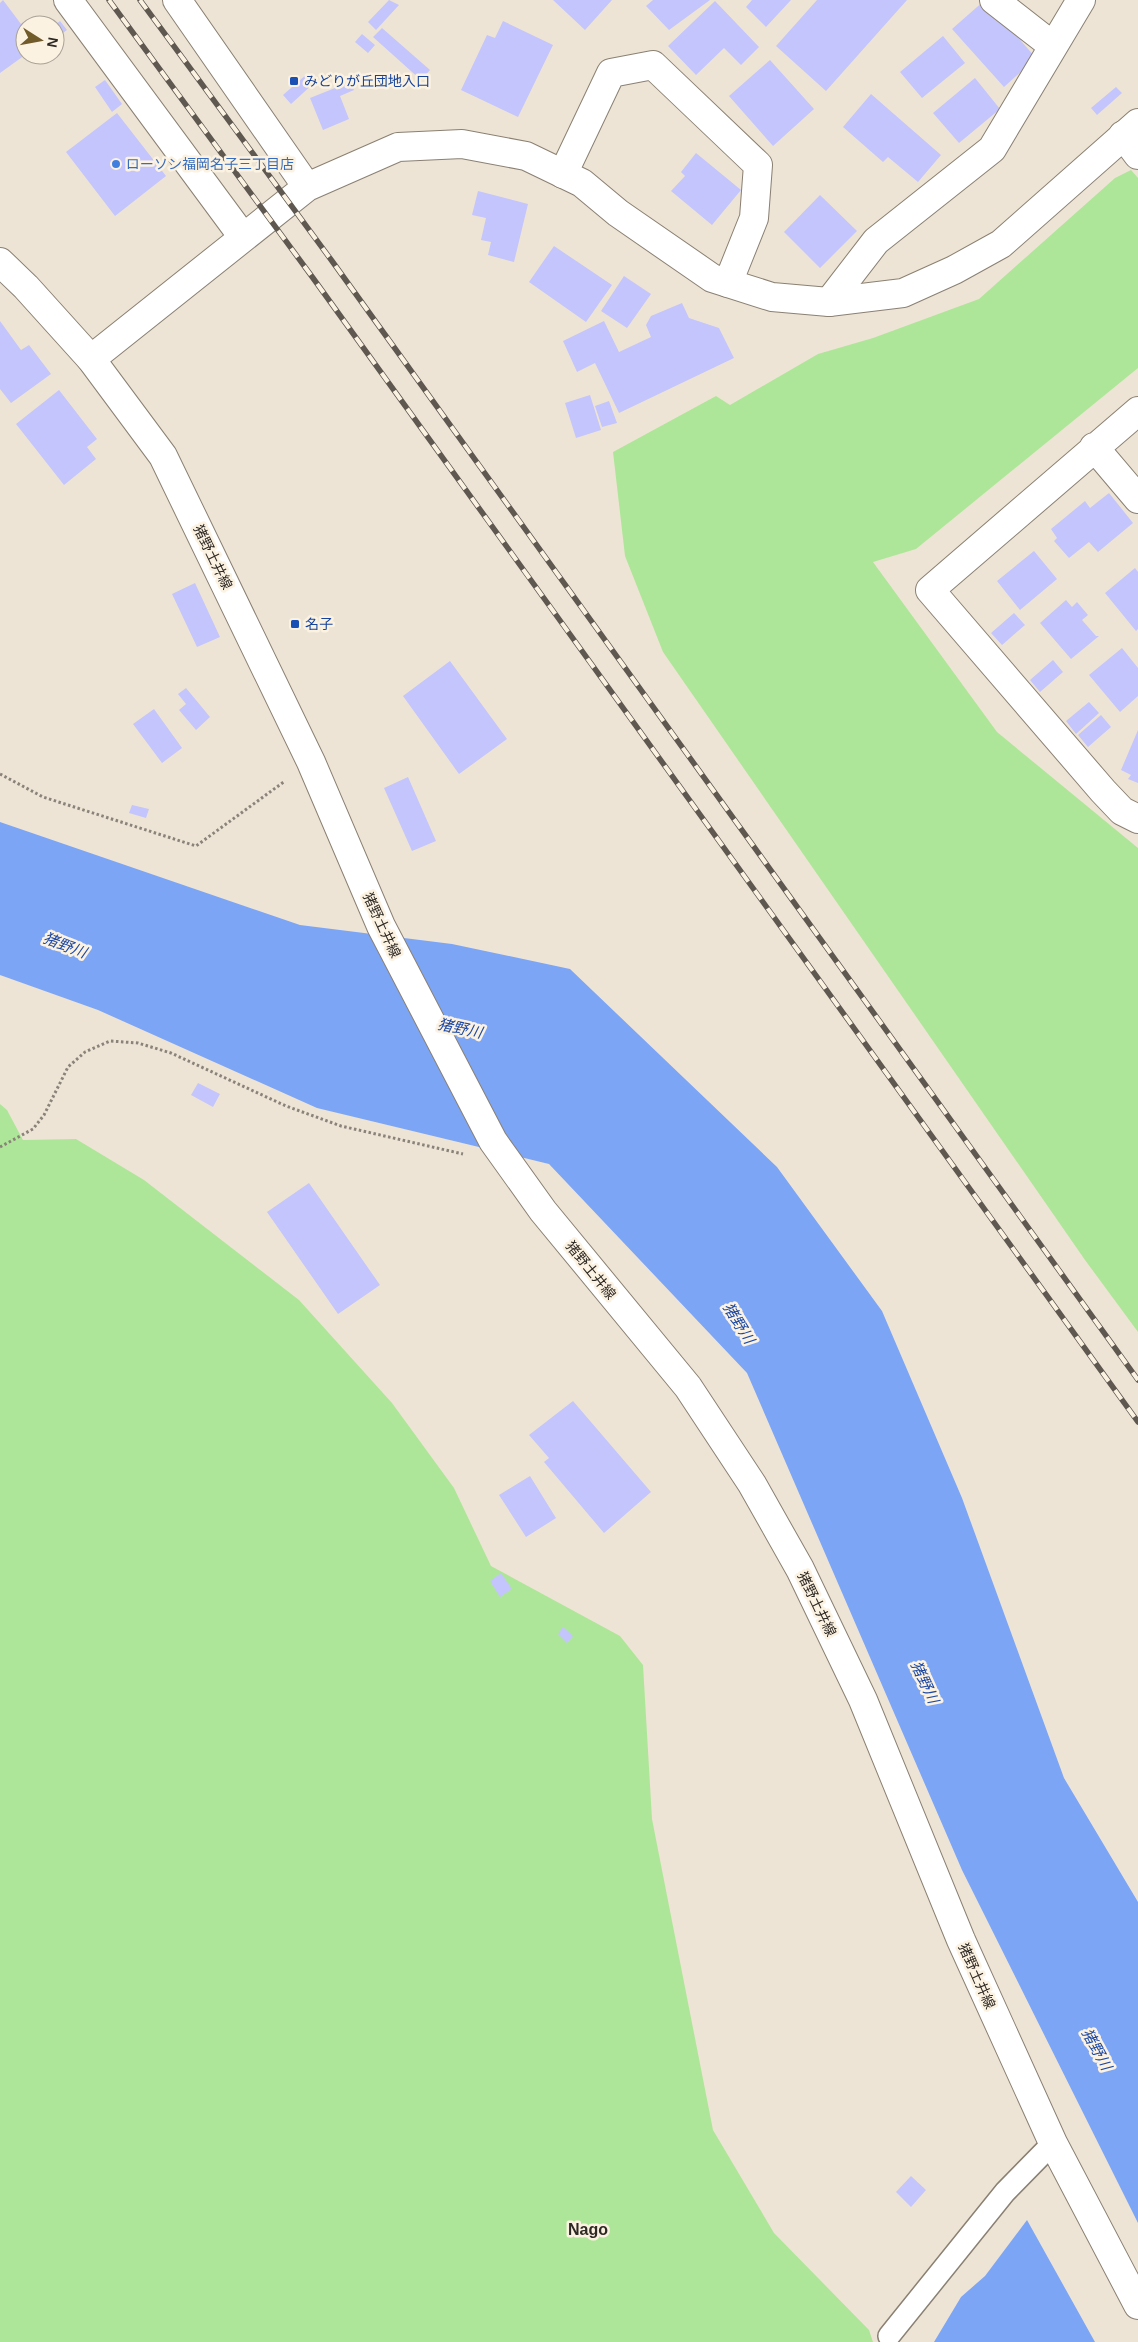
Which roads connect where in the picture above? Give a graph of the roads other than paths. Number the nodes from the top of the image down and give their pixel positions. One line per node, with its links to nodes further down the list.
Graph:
1 (68, 0): 9 (street)
2 (177, 0): 8 (street)
3 (994, 0): 5 (street)
4 (1081, 0): 5 (street)
5 (1053, 46): 12 (street)
6 (1133, 138): 12 (street)
7 (563, 174): 8 (street); 11 (street); 11 (street)
8 (307, 187): 9 (street)
9 (243, 237): 13 (street)
10 (0, 262): 13 (street, 猪野土井線)
11 (728, 283): 12 (street)
12 (829, 302)
13 (91, 358): 18 (street, 猪野土井線)
14 (1138, 411): 15 (street)
15 (1094, 447): 16 (street); 17 (street)
16 (1138, 499)
17 (1138, 819)
18 (1053, 2143): 19 (street, 猪野土井線); 20 (lane)
19 (1138, 2306)
20 (889, 2336)

